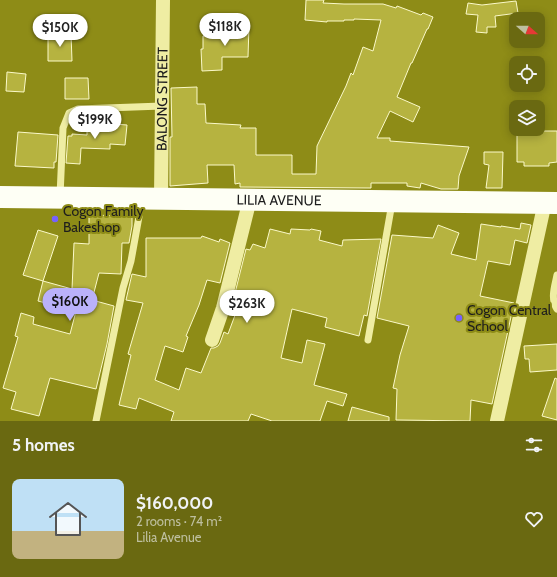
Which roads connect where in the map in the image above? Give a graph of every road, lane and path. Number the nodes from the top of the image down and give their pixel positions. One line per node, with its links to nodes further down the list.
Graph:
1 (163, 0): 2 (street, BALONG STREET)
2 (162, 106): 4 (lane); 5 (street, BALONG STREET)
3 (0, 197): 4 (highway, LILIA AVENUE)
4 (60, 198): 5 (highway, LILIA AVENUE)
5 (152, 198): 6 (highway, LILIA AVENUE); 13 (lane)
6 (250, 199): 7 (highway, LILIA AVENUE); 11 (street)
7 (393, 201): 8 (highway, LILIA AVENUE); 12 (lane)
8 (551, 202): 14 (street)
9 (557, 275): 10 (lane)
10 (557, 309)
11 (212, 340)
12 (368, 340)
13 (96, 421)
14 (497, 421)

